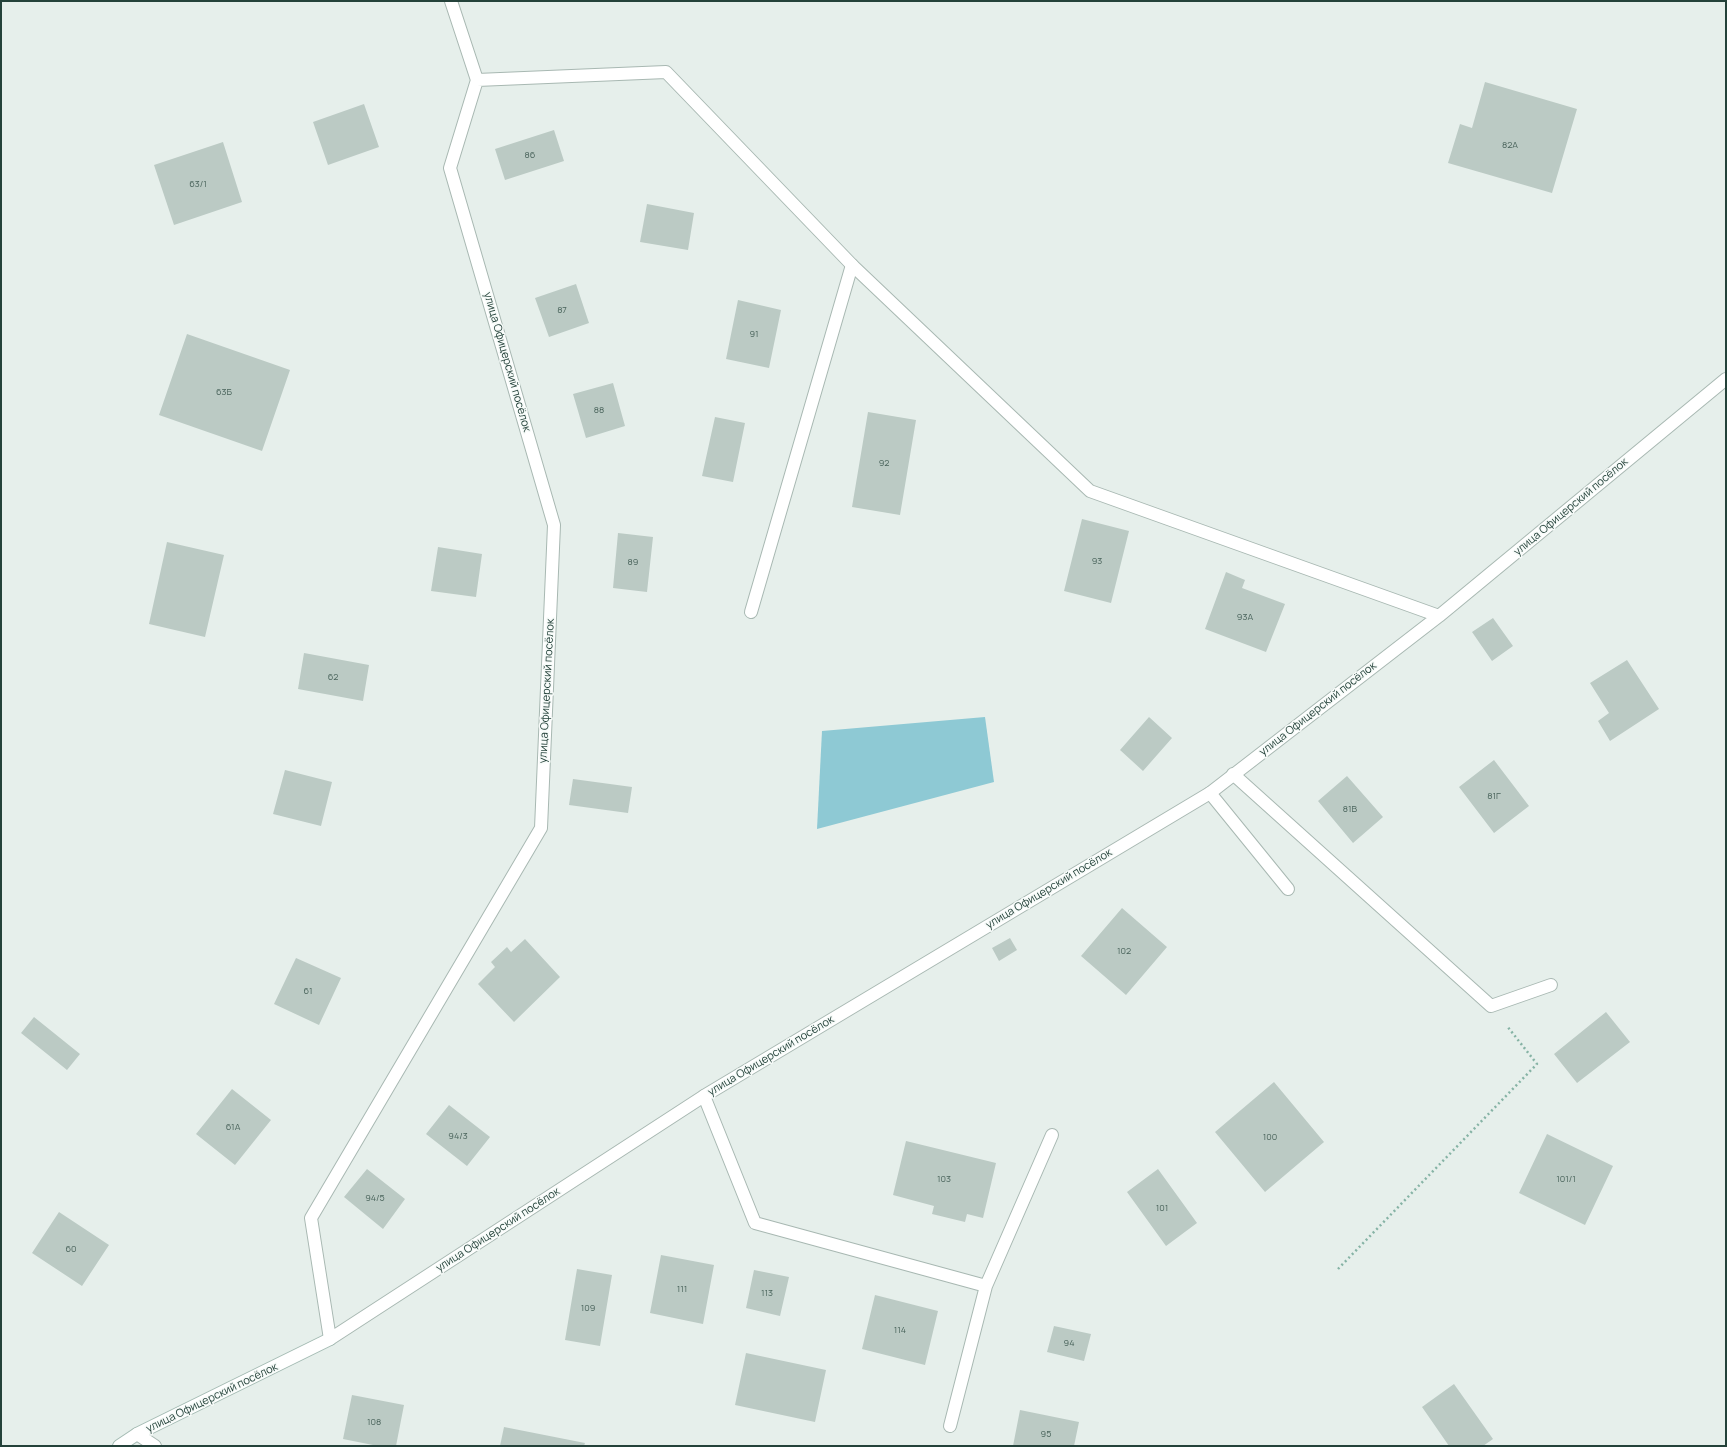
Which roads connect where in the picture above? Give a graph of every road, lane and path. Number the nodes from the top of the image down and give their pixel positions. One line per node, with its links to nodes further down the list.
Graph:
1 (451, 1): 2 (street)
2 (477, 80): 3 (street); 16 (street, улица Офицерский посёлок)
3 (852, 265): 5 (street); 6 (street)
4 (1726, 379): 6 (street, улица Офицерский посёлок)
5 (751, 612)
6 (1440, 616): 7 (street, улица Офицерский посёлок)
7 (1234, 774): 8 (street, улица Офицерский посёлок); 11 (street)
8 (1210, 793): 9 (street); 12 (street, улица Офицерский посёлок)
9 (1288, 889)
10 (1552, 984): 11 (street)
11 (1491, 1006): 14 (path)
12 (704, 1096): 15 (street); 16 (street, улица Офицерский посёлок)
13 (1052, 1135): 15 (street)
14 (1338, 1269)
15 (986, 1286): 17 (street)
16 (330, 1339): 18 (street, улица Офицерский посёлок)
17 (950, 1426)
18 (137, 1434): 19 (street, улица Офицерский посёлок); 20 (street, улица Офицерский посёлок)
19 (119, 1446)
20 (155, 1446)

